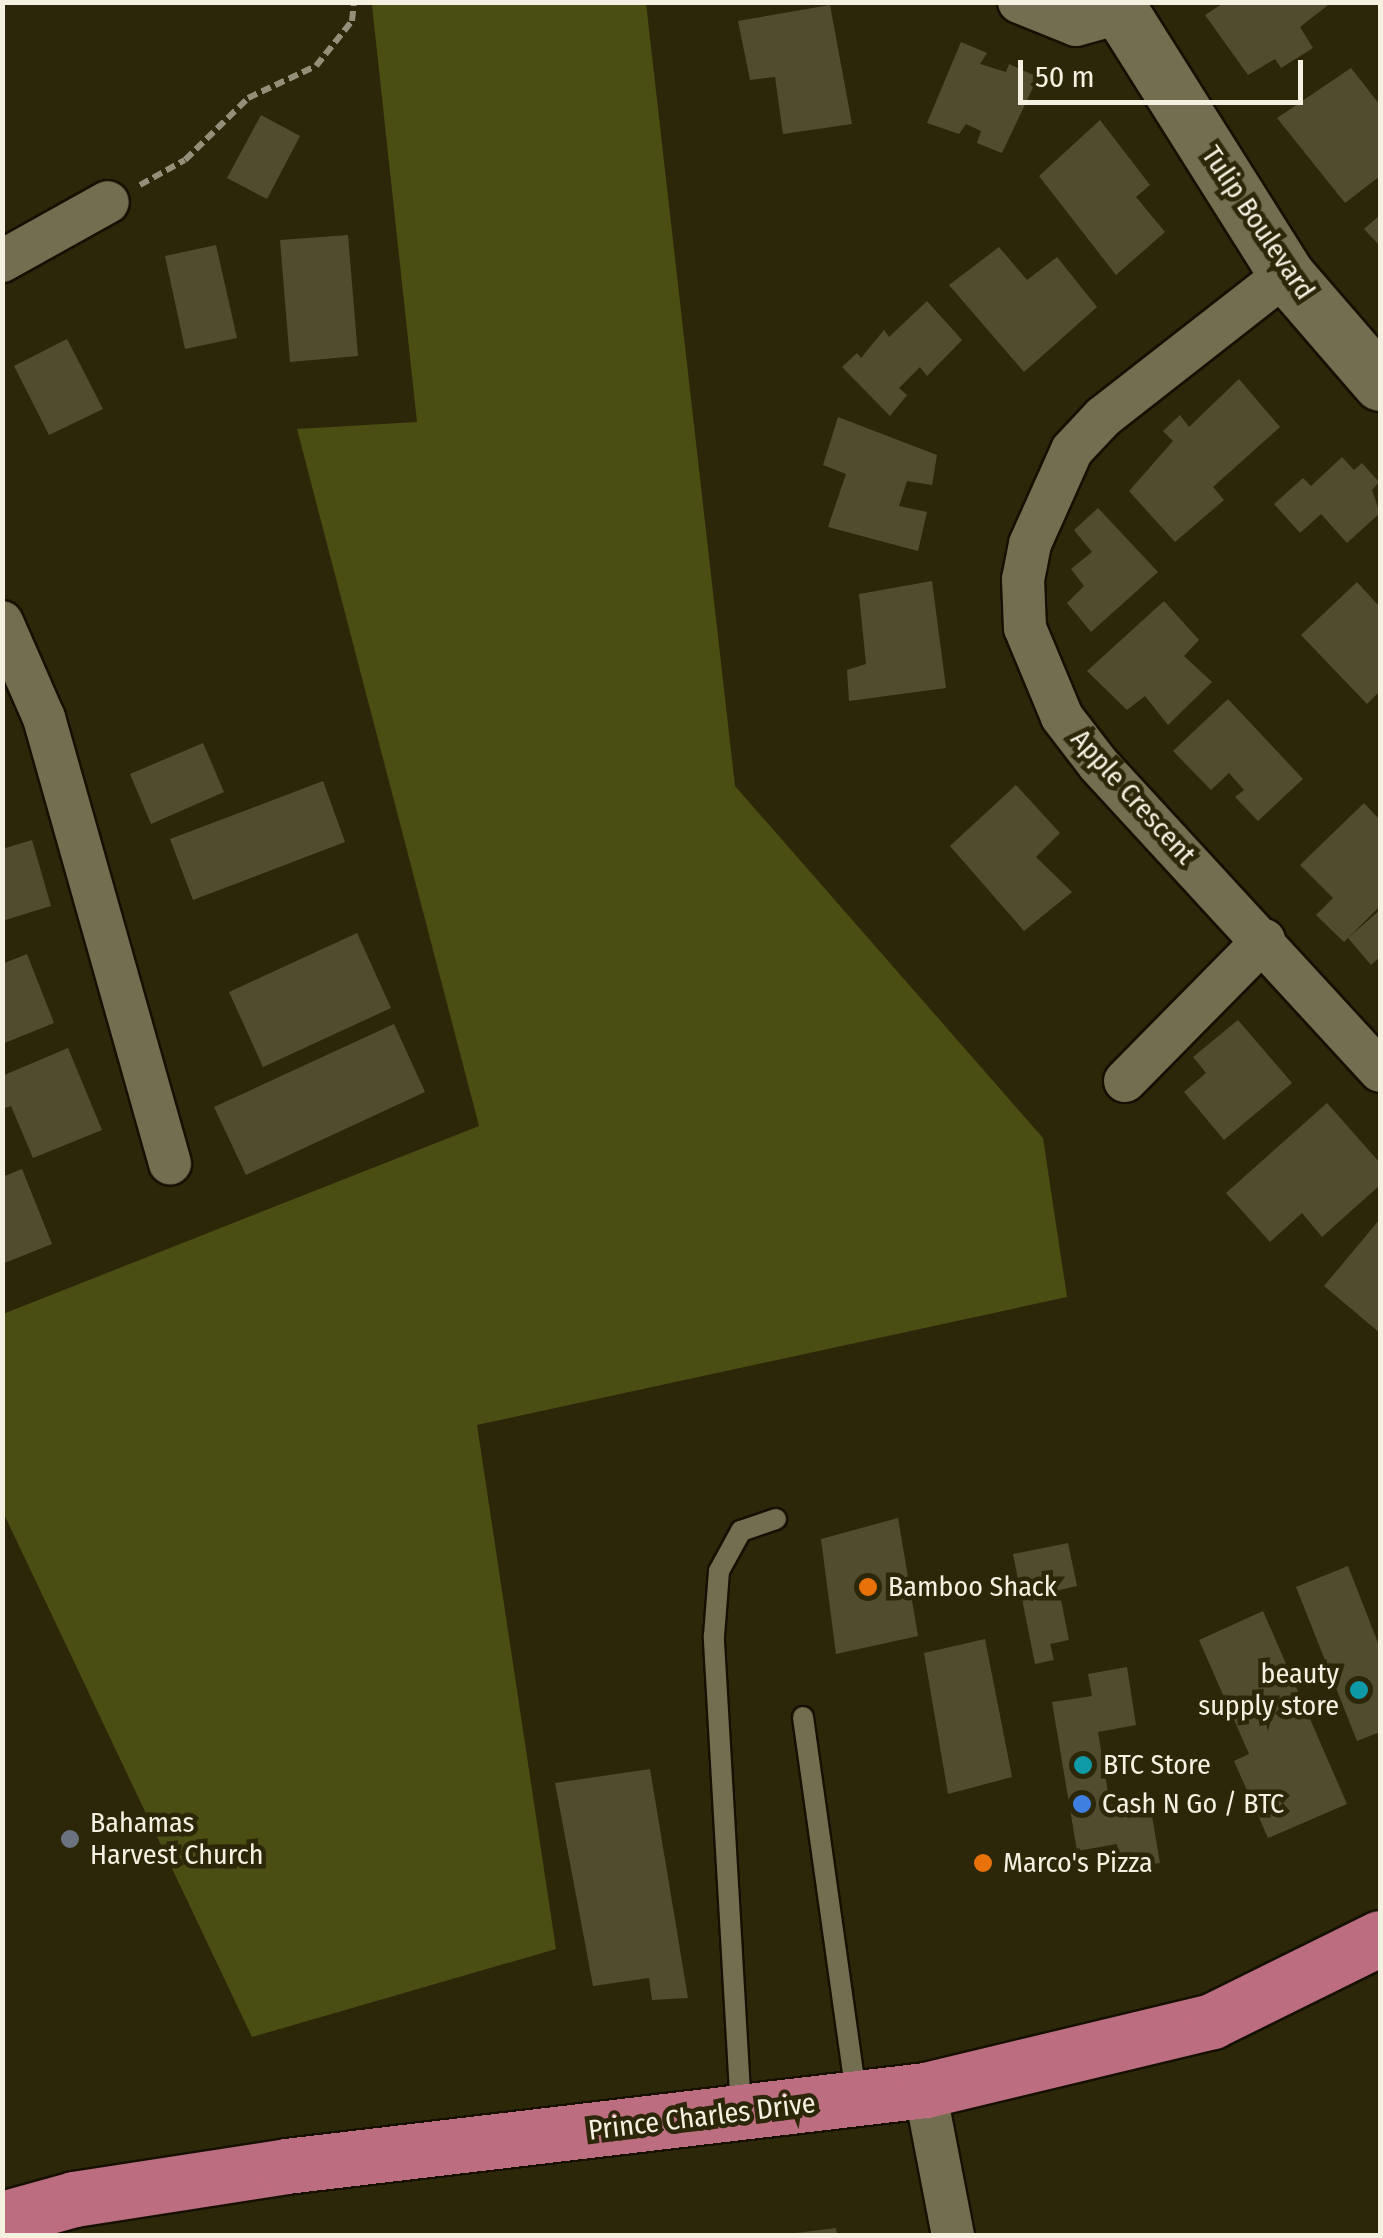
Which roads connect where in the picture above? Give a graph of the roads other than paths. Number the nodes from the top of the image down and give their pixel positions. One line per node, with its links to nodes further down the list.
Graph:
1 (1019, 2): 2 (street)
2 (1117, 8): 5 (street, Tulip Boulevard)
3 (108, 202): 4 (street)
4 (2, 260)
5 (1286, 274): 6 (street, Tulip Boulevard); 8 (street, Apple Crescent)
6 (1380, 383)
7 (2, 622): 11 (street)
8 (1264, 940): 9 (street, Apple Crescent); 10 (street)
9 (1380, 1070)
10 (1125, 1082)
11 (170, 1164)
12 (776, 1519): 17 (lane)
13 (802, 1717): 16 (lane)
14 (1380, 1938): 15 (highway, Prince Charles Drive)
15 (925, 2090): 16 (highway, Prince Charles Drive); 19 (street)
16 (856, 2098): 17 (highway, Prince Charles Drive)
17 (741, 2112): 18 (highway, Prince Charles Drive)
18 (2, 2219)
19 (953, 2236)

